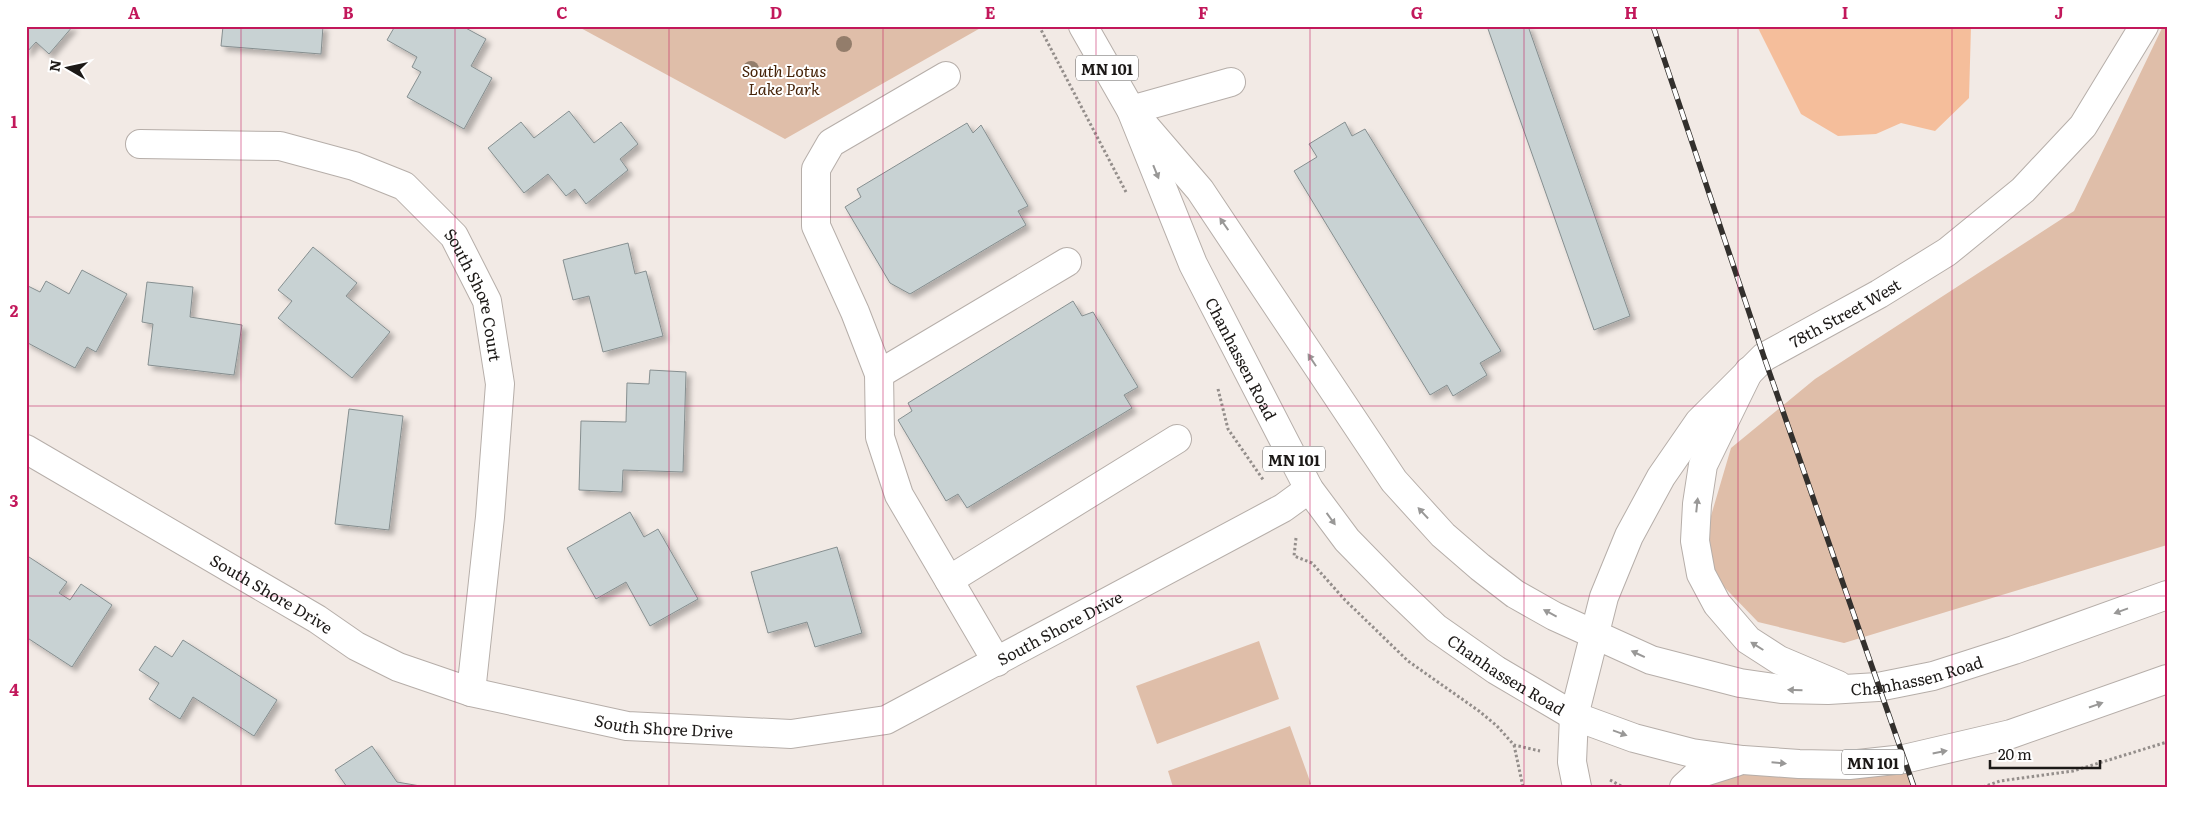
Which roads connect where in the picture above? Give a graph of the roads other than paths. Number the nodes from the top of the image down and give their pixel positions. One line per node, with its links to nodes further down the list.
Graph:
1 (1083, 26): 5 (main road, Chanhassen Road / MN 101)
2 (2144, 26): 8 (main road, 78th Street West)
3 (946, 76): 9 (main road)
4 (1231, 82): 5 (main road)
5 (1131, 110): 12 (main road, Chanhassen Road / MN 101, one-way to 12); 15 (main road, Chanhassen Road / MN 101, one-way to 5)
6 (140, 144): 19 (main road, South Shore Court)
7 (1067, 262): 9 (main road)
8 (1748, 371): 15 (main road, 78th Street West); 18 (main road, one-way to 8)
9 (878, 374): 13 (main road)
10 (1177, 439): 13 (main road)
11 (26, 448): 19 (main road, South Shore Drive)
12 (1309, 489): 16 (main road, South Shore Drive); 20 (main road, Chanhassen Road / MN 101, one-way to 20)
13 (949, 580): 16 (main road)
14 (2167, 595): 18 (main road, Chanhassen Road / MN 101, one-way to 18)
15 (1594, 634): 18 (main road, Chanhassen Road / MN 101, one-way to 15); 20 (main road, 78th Street West)
16 (997, 662): 19 (main road, South Shore Drive)
17 (2160, 685): 21 (main road, Chanhassen Road / MN 101, one-way to 17)
18 (1849, 689)
19 (471, 692)
20 (1574, 716): 21 (main road, Chanhassen Road / MN 101, one-way to 21); 22 (main road, 78th Street West)
21 (1743, 760): 23 (main road)
22 (1577, 787)
23 (1684, 787)

